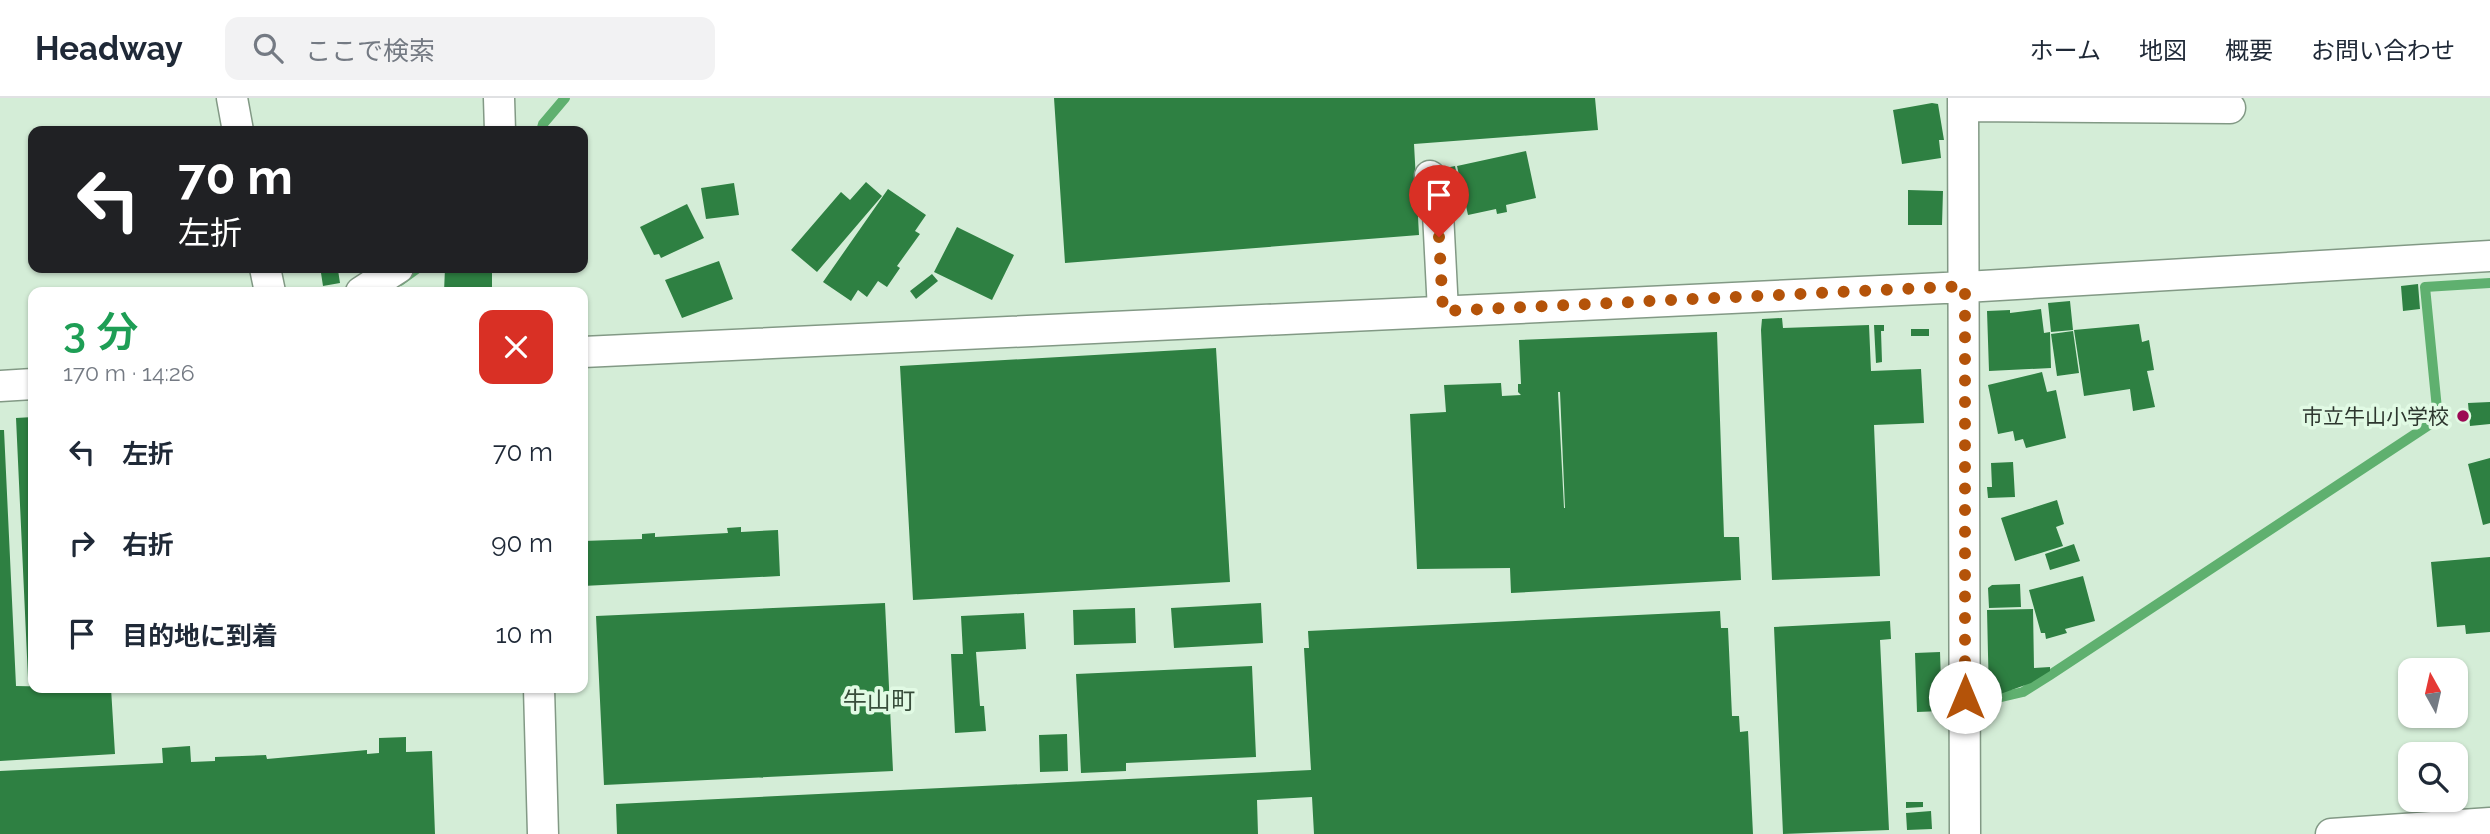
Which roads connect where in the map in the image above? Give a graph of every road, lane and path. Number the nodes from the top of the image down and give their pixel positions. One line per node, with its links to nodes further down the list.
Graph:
1 (232, 98): 5 (street)
2 (499, 98): 6 (street)
3 (1963, 102): 4 (street); 10 (street)
4 (2230, 108)
5 (237, 126)
6 (500, 126)
7 (1430, 176): 12 (street)
8 (2490, 256): 10 (street)
9 (390, 273): 11 (street)
10 (1965, 286): 12 (street); 19 (street)
11 (369, 287)
12 (1443, 311): 13 (street)
13 (588, 352)
14 (28, 384): 15 (street)
15 (0, 386)
16 (539, 693): 18 (street)
17 (2490, 823): 20 (street)
18 (543, 834)
19 (1965, 834)
20 (2331, 834)

